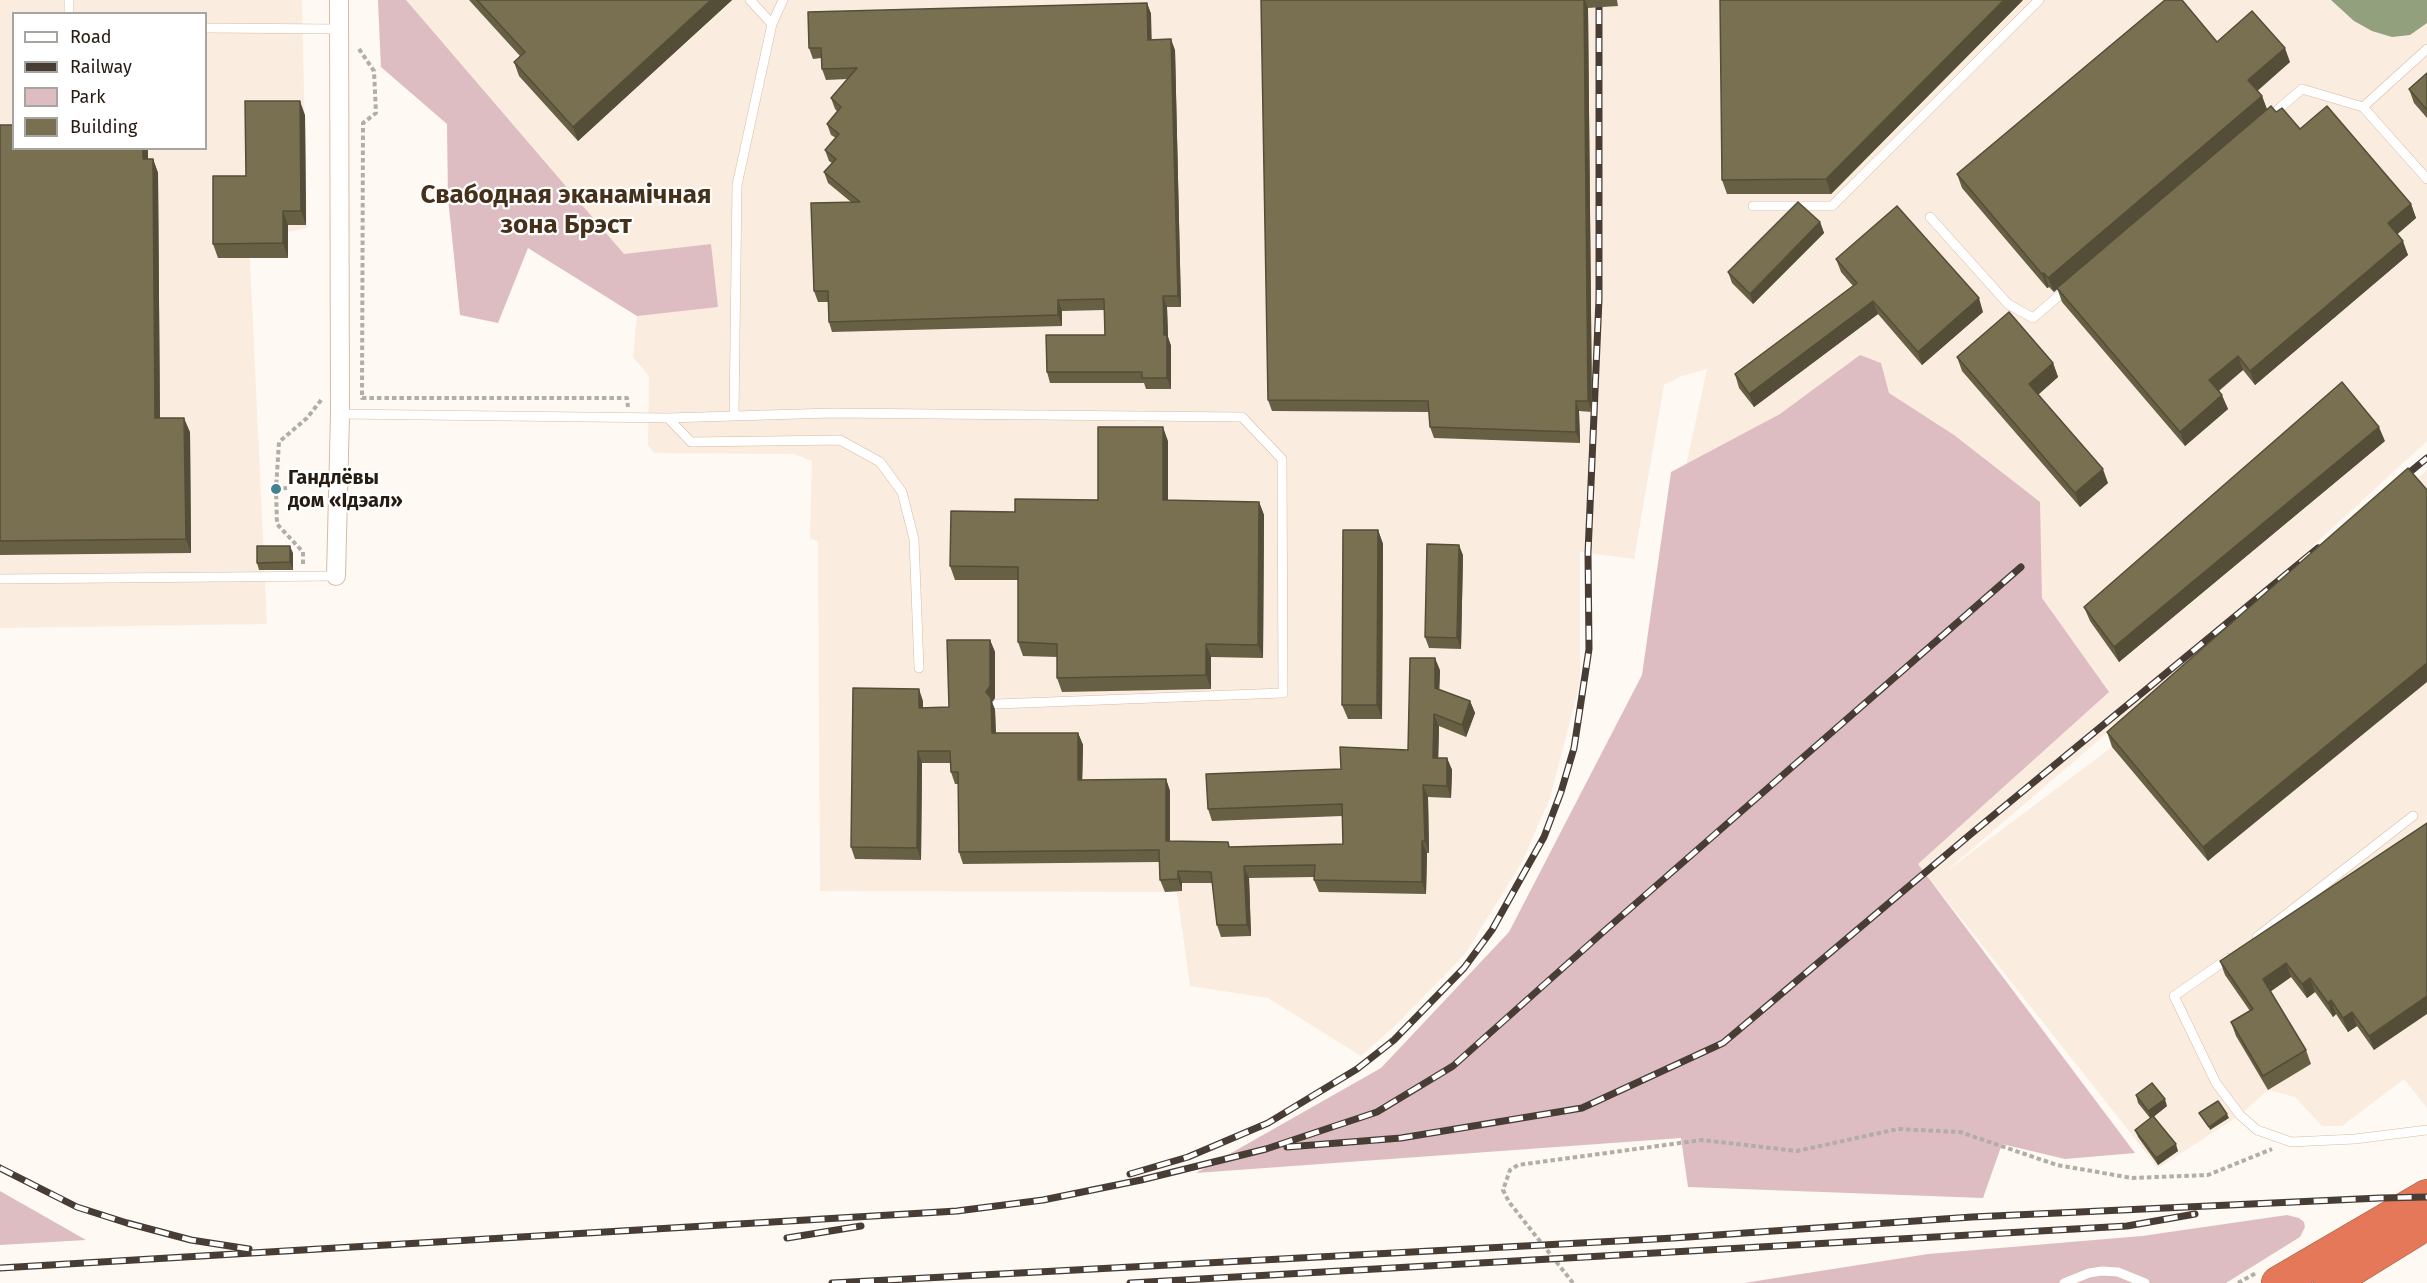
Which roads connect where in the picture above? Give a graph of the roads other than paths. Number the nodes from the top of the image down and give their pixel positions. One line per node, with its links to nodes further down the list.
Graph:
1 (339, 0): 7 (street)
2 (750, 0): 5 (lane)
3 (783, 0): 5 (lane)
4 (2038, 0): 12 (lane)
5 (772, 24): 16 (lane)
6 (207, 28): 7 (lane)
7 (339, 28): 15 (street)
8 (2427, 49): 9 (lane)
9 (2363, 107): 10 (lane); 11 (lane)
10 (2257, 128)
11 (2427, 179)
12 (1754, 206)
13 (1930, 218): 14 (lane)
14 (2078, 280)
15 (340, 414): 17 (lane); 18 (street)
16 (734, 416): 17 (lane); 21 (lane)
17 (669, 418): 20 (lane)
18 (336, 576): 19 (lane)
19 (0, 579)
20 (919, 668)
21 (997, 704)
22 (2414, 816): 23 (lane)
23 (2250, 943)
24 (2241, 950): 25 (lane)
25 (2427, 1130)
26 (2427, 1196): 30 (highway)
27 (2427, 1222): 31 (highway)
28 (2064, 1283): 29 (lane)
29 (2145, 1283)
30 (2278, 1283)
31 (2330, 1283)

